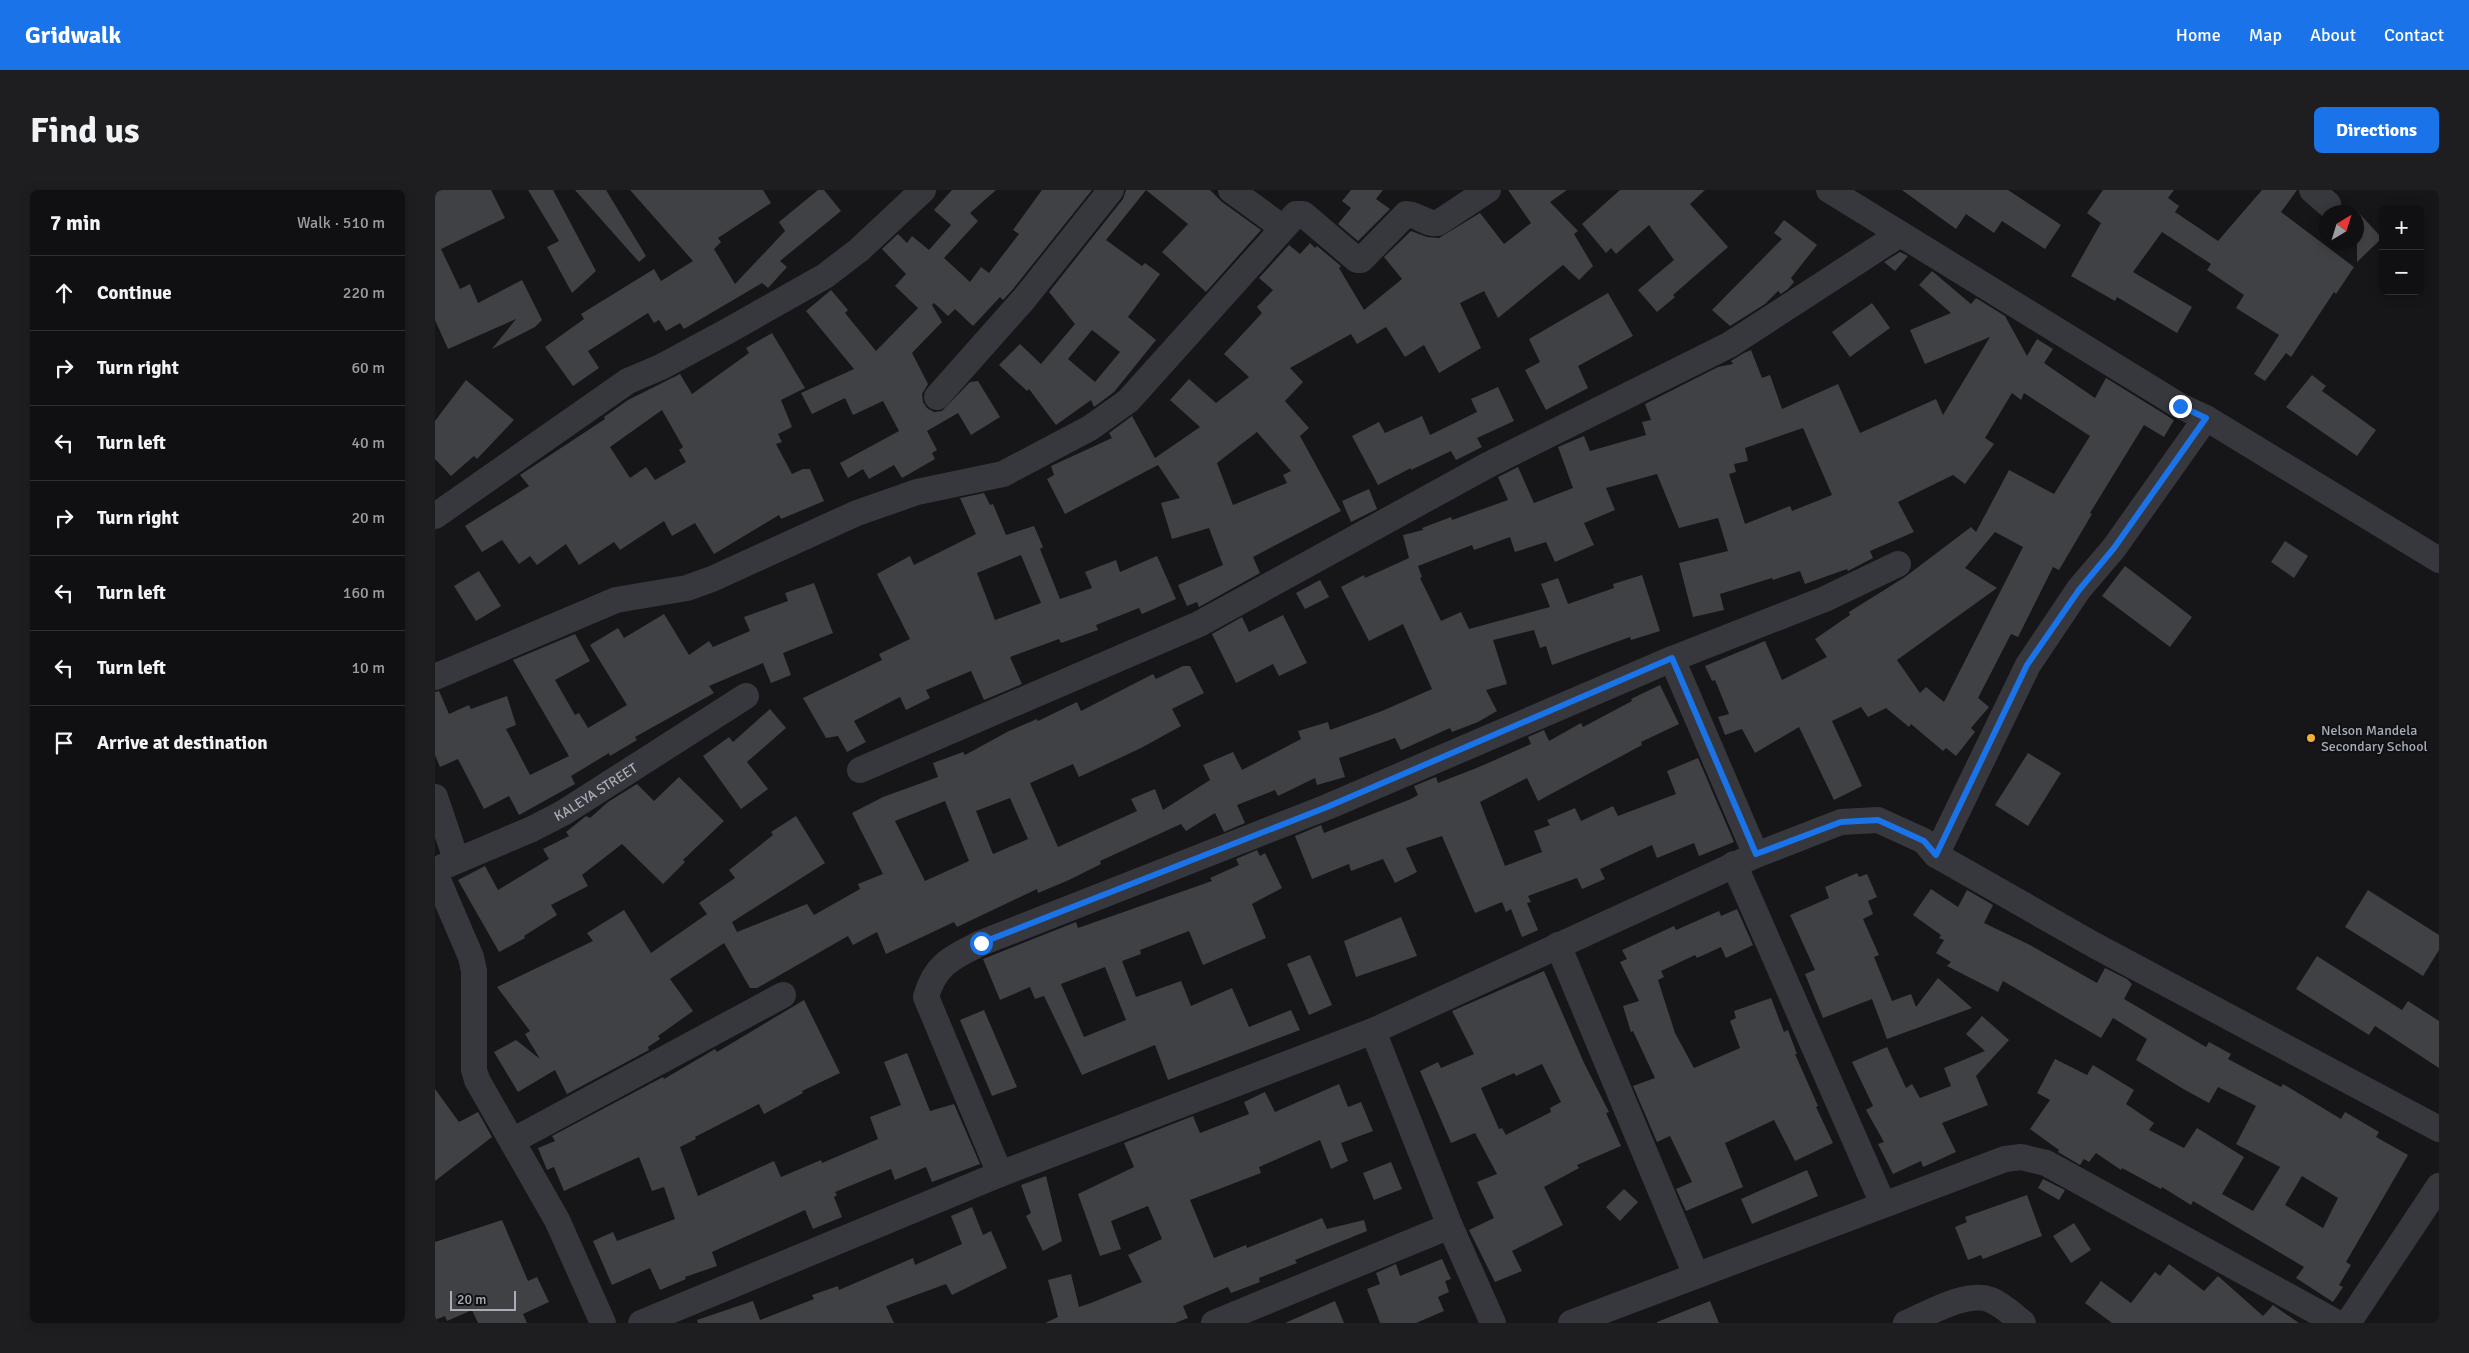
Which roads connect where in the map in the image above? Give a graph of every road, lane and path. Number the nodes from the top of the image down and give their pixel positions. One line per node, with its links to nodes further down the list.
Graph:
1 (923, 190): 10 (street)
2 (1111, 190): 8 (street)
3 (1231, 190): 6 (street)
4 (1488, 190): 6 (street)
5 (1829, 190): 7 (street)
6 (1283, 228): 14 (street)
7 (1900, 234): 9 (street); 16 (street)
8 (937, 397)
9 (2206, 418): 11 (street); 18 (street)
10 (435, 516)
11 (2439, 560)
12 (1898, 564): 13 (street)
13 (1672, 658): 19 (street); 26 (street)
14 (435, 677)
15 (746, 696): 20 (street, KALEYA STREET)
16 (860, 770)
17 (435, 797): 20 (street)
18 (1936, 855): 19 (street); 24 (street)
19 (1745, 859): 21 (street); 28 (street)
20 (442, 867): 25 (street)
21 (1558, 945): 23 (street); 30 (street)
22 (783, 995): 25 (street)
23 (1373, 1031): 26 (street); 29 (street)
24 (2439, 1129)
25 (512, 1141): 31 (street)
26 (1000, 1174): 32 (street)
27 (2439, 1186): 39 (street)
28 (1883, 1204): 30 (street); 38 (street)
29 (1450, 1226): 33 (street); 34 (street)
30 (1696, 1275): 35 (street)
31 (603, 1323)
32 (641, 1323)
33 (1214, 1323)
34 (1493, 1323)
35 (1571, 1323)
36 (1906, 1323): 37 (street)
37 (2023, 1323)
38 (2337, 1323)
39 (2348, 1323)

